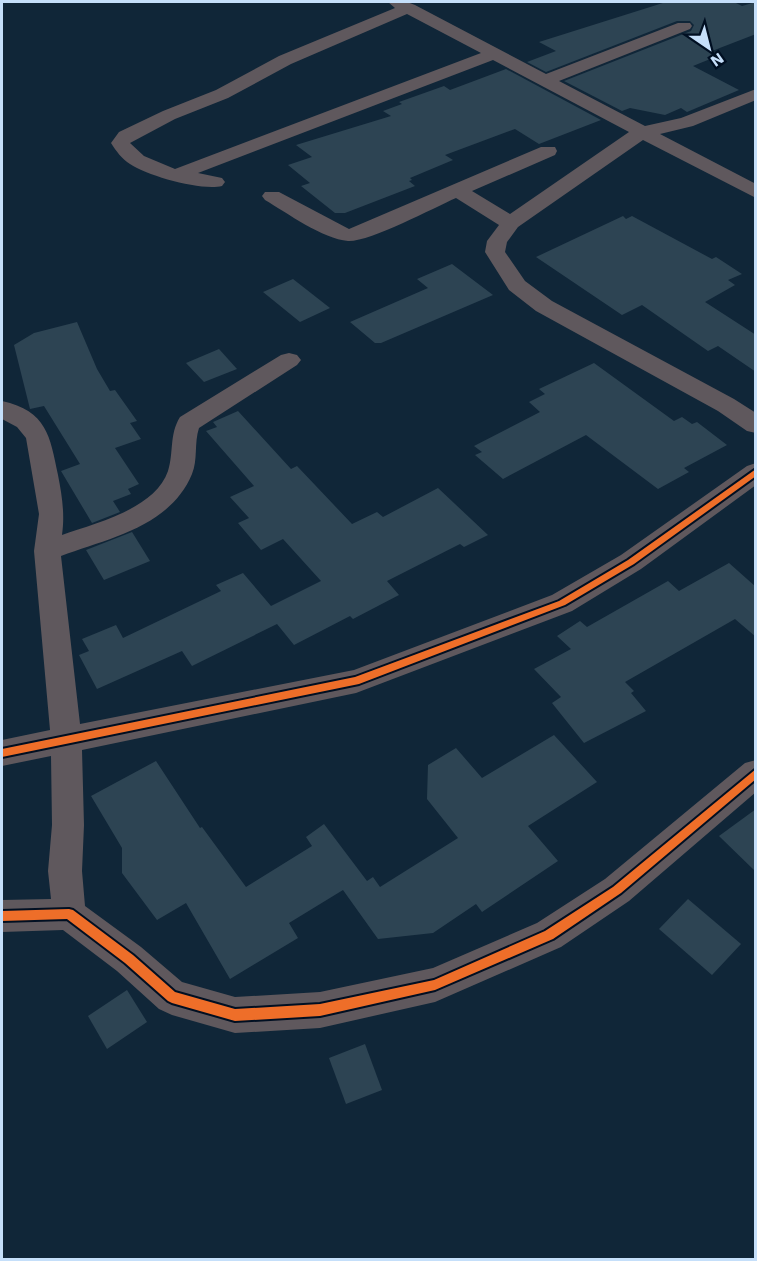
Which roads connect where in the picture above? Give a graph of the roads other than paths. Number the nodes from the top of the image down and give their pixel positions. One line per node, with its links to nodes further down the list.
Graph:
1 (402, 4): 3 (street); 8 (street)
2 (684, 26): 4 (street)
3 (497, 53): 4 (street); 8 (street)
4 (546, 80): 6 (street)
5 (756, 94): 6 (street)
6 (640, 133): 11 (street); 13 (street)
7 (548, 152): 10 (street)
8 (176, 175): 9 (street)
9 (215, 182)
10 (457, 191): 12 (street); 13 (street)
11 (756, 192)
12 (272, 196)
13 (511, 223): 16 (street)
14 (289, 360): 18 (street)
15 (2, 407): 18 (street)
16 (756, 425)
17 (756, 472): 19 (street)
18 (47, 551): 19 (street)
19 (66, 741): 20 (street); 22 (street)
20 (2, 753)
21 (756, 774): 22 (street)
22 (69, 914): 23 (street)
23 (2, 916)

